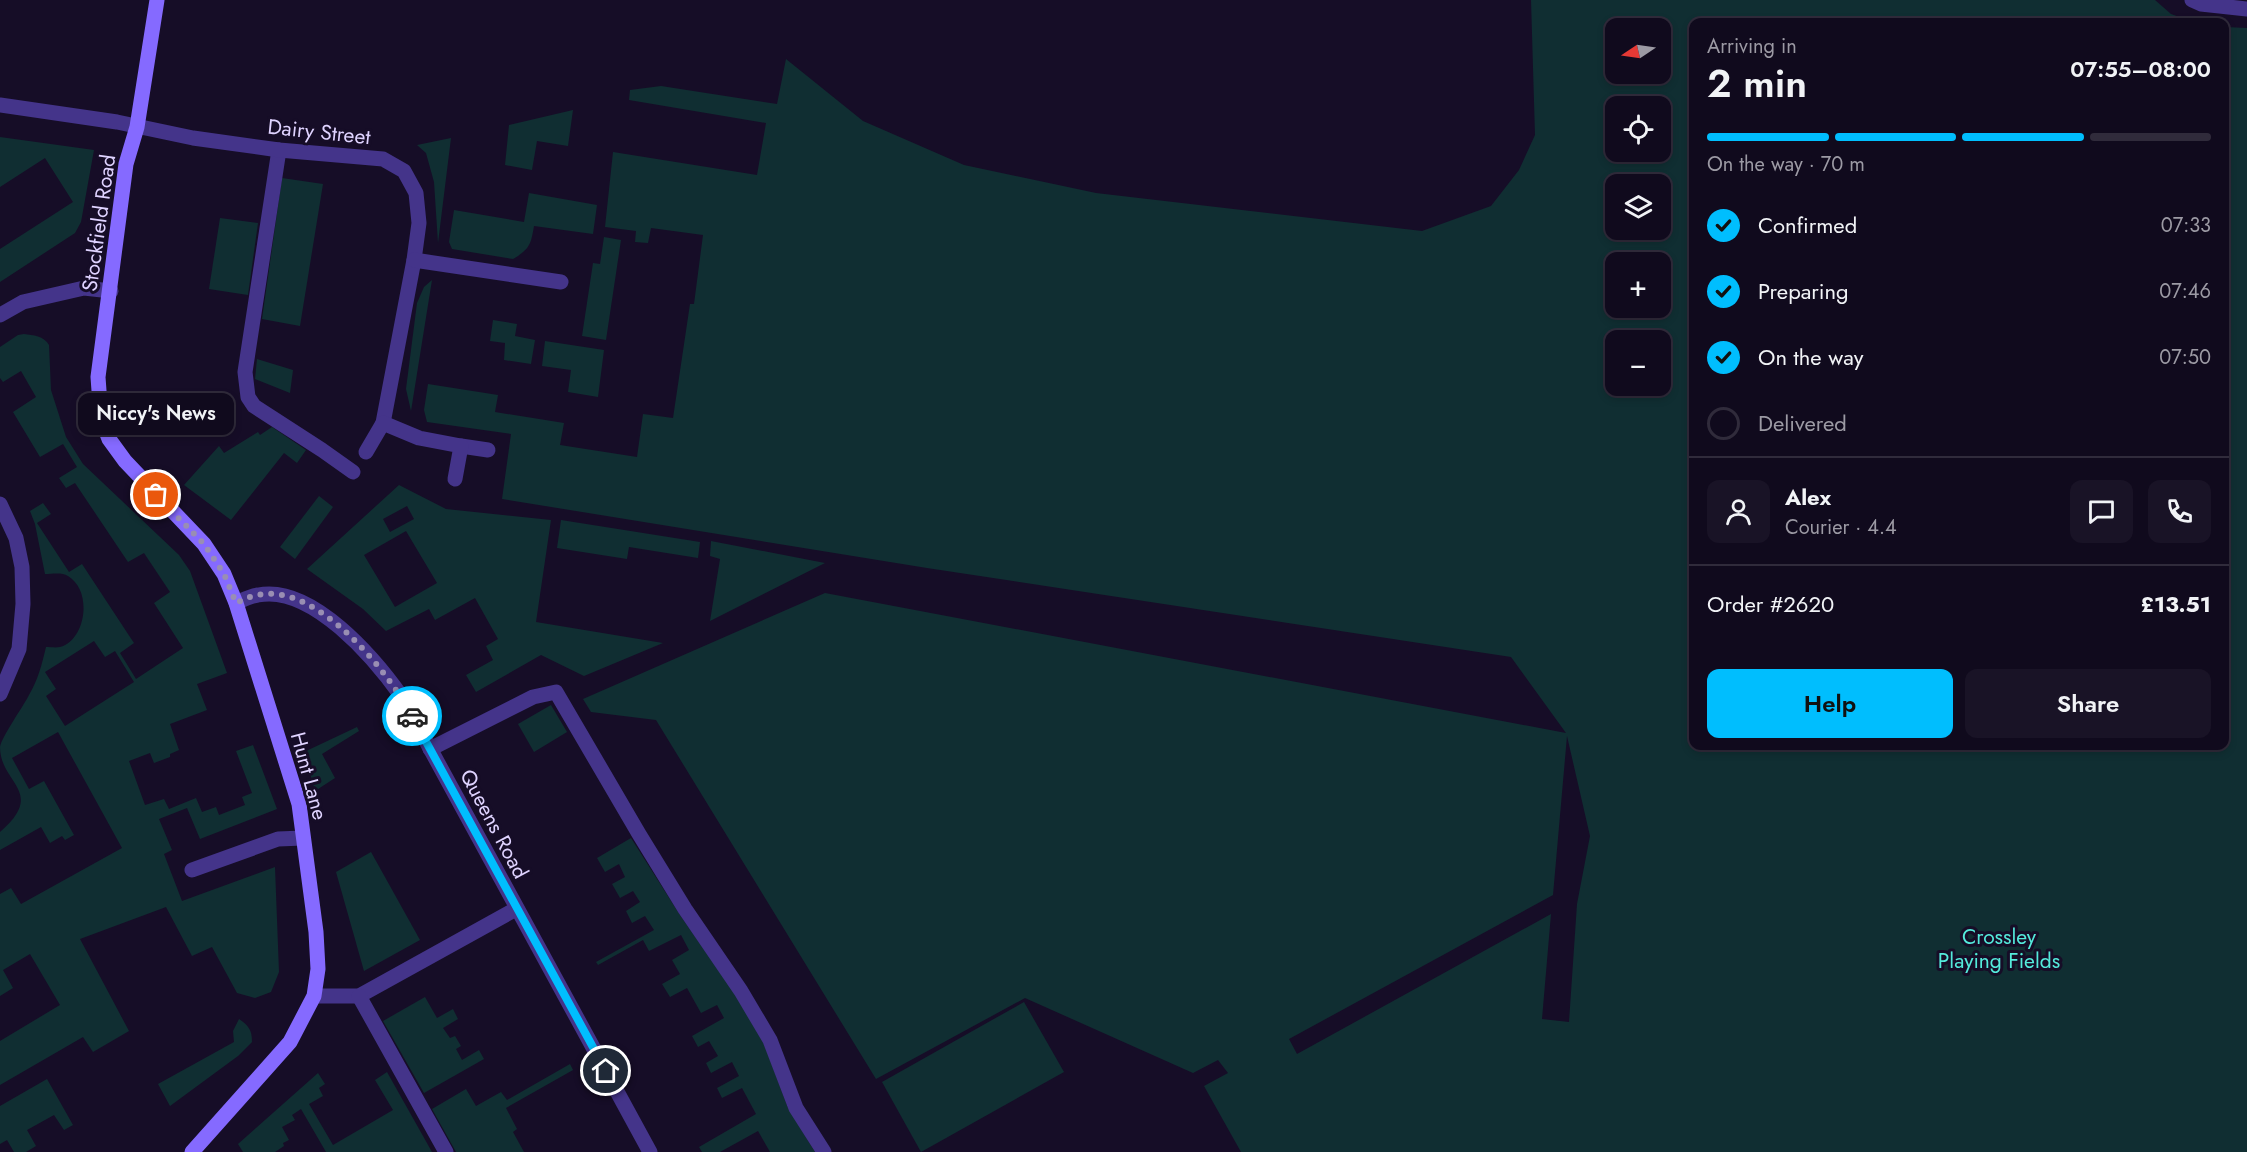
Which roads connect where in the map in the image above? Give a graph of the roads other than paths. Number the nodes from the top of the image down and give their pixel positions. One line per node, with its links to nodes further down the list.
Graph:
1 (157, 0): 5 (street, Stockfield Road)
2 (2192, 0): 3 (street)
3 (2247, 9)
4 (0, 105): 5 (street, Dairy Street)
5 (137, 127): 6 (street, Dairy Street); 9 (street, Stockfield Road)
6 (279, 150): 7 (street, Dairy Street); 16 (street)
7 (414, 260): 8 (street); 12 (street, Dairy Street)
8 (561, 282)
9 (111, 291): 10 (street); 11 (street, Stockfield Road)
10 (0, 315)
11 (101, 418): 19 (street, Hunt Lane)
12 (383, 423): 13 (street); 15 (street, Dairy Street)
13 (460, 446): 14 (street); 17 (street)
14 (488, 450)
15 (366, 452)
16 (353, 472)
17 (455, 479)
18 (0, 504): 20 (street)
19 (236, 603): 21 (street, Queens Road); 22 (street, Hunt Lane)
20 (0, 694)
21 (430, 749): 24 (street, Queens Road); 30 (street)
22 (303, 838): 23 (street); 25 (street, Hunt Lane)
23 (192, 870)
24 (516, 909): 26 (street); 29 (street, Queens Road)
25 (314, 996): 26 (street); 27 (street, Hunt Lane)
26 (359, 996): 28 (street)
27 (195, 1151)
28 (446, 1152)
29 (650, 1152)
30 (824, 1152)

